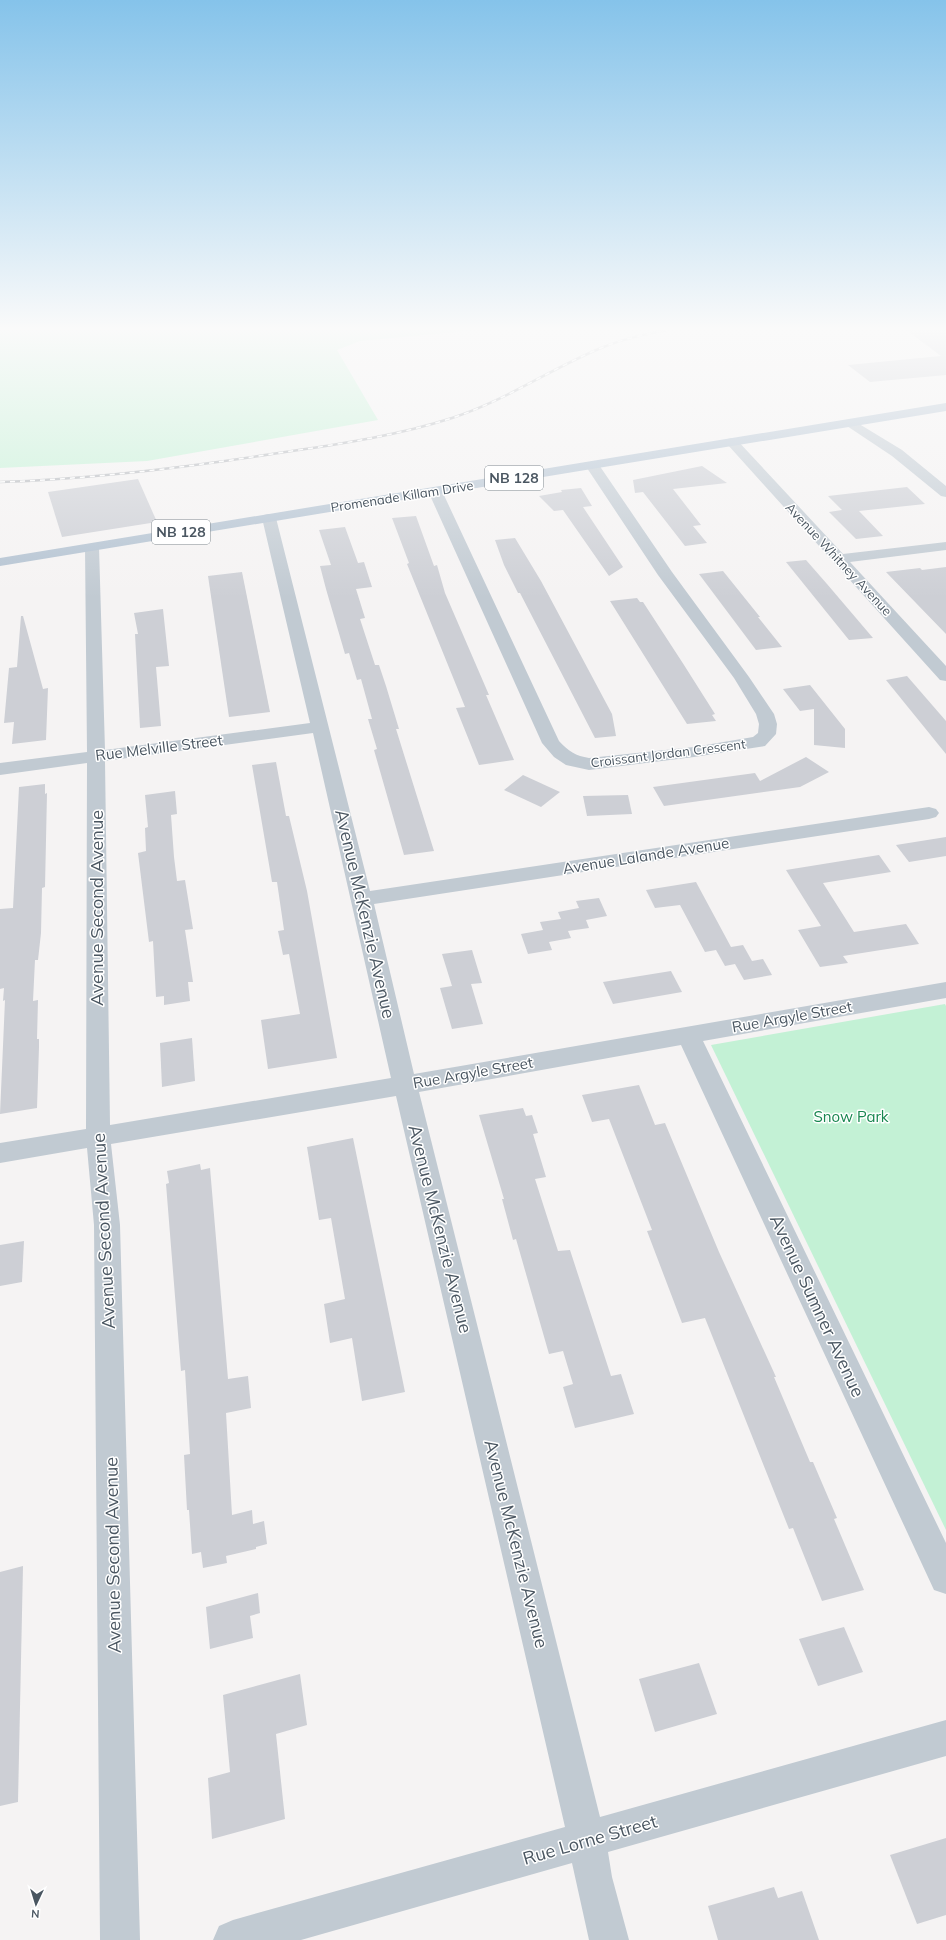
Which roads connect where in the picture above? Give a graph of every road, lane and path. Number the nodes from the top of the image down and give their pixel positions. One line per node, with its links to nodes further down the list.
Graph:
1 (889, 417): 2 (main road, Promenade Killam Drive / NB 128)
2 (851, 423): 3 (main road, Promenade Killam Drive / NB 128); 6 (street)
3 (732, 442): 4 (main road, Promenade Killam Drive / NB 128); 10 (street, Avenue Whitney Avenue)
4 (592, 465): 5 (main road, Promenade Killam Drive / NB 128); 5 (street, Croissant Jordan Crescent)
5 (435, 491): 7 (main road, Promenade Killam Drive / NB 128)
6 (946, 493)
7 (269, 518): 9 (main road, Promenade Killam Drive / NB 128); 13 (street, Avenue McKenzie Avenue)
8 (946, 546): 10 (street)
9 (92, 547): 11 (main road, Promenade Killam Drive / NB 128); 14 (street, Avenue Second Avenue)
10 (839, 559): 12 (street, Avenue Whitney Avenue)
11 (0, 562)
12 (946, 676)
13 (319, 727): 14 (street, Rue Melville Street); 17 (street, Avenue McKenzie Avenue)
14 (95, 756): 15 (street, Rue Melville Street); 21 (street, Avenue Second Avenue)
15 (0, 769)
16 (929, 813): 17 (street, Avenue Lalande Avenue)
17 (362, 898): 20 (street, Avenue McKenzie Avenue)
18 (946, 990): 19 (street, Rue Argyle Street)
19 (688, 1035): 20 (street, Rue Argyle Street); 23 (street, Avenue Sumner Avenue)
20 (405, 1085): 21 (street, Rue Argyle Street); 25 (street, Avenue McKenzie Avenue)
21 (98, 1137): 22 (street, Rue Argyle Street); 26 (street, Avenue Second Avenue)
22 (0, 1153)
23 (946, 1578)
24 (946, 1738): 25 (street, Rue Lorne Street)
25 (587, 1841): 27 (street, Rue Lorne Street); 28 (street, Avenue McKenzie Avenue)
26 (120, 1940)
27 (233, 1940)
28 (609, 1940)

